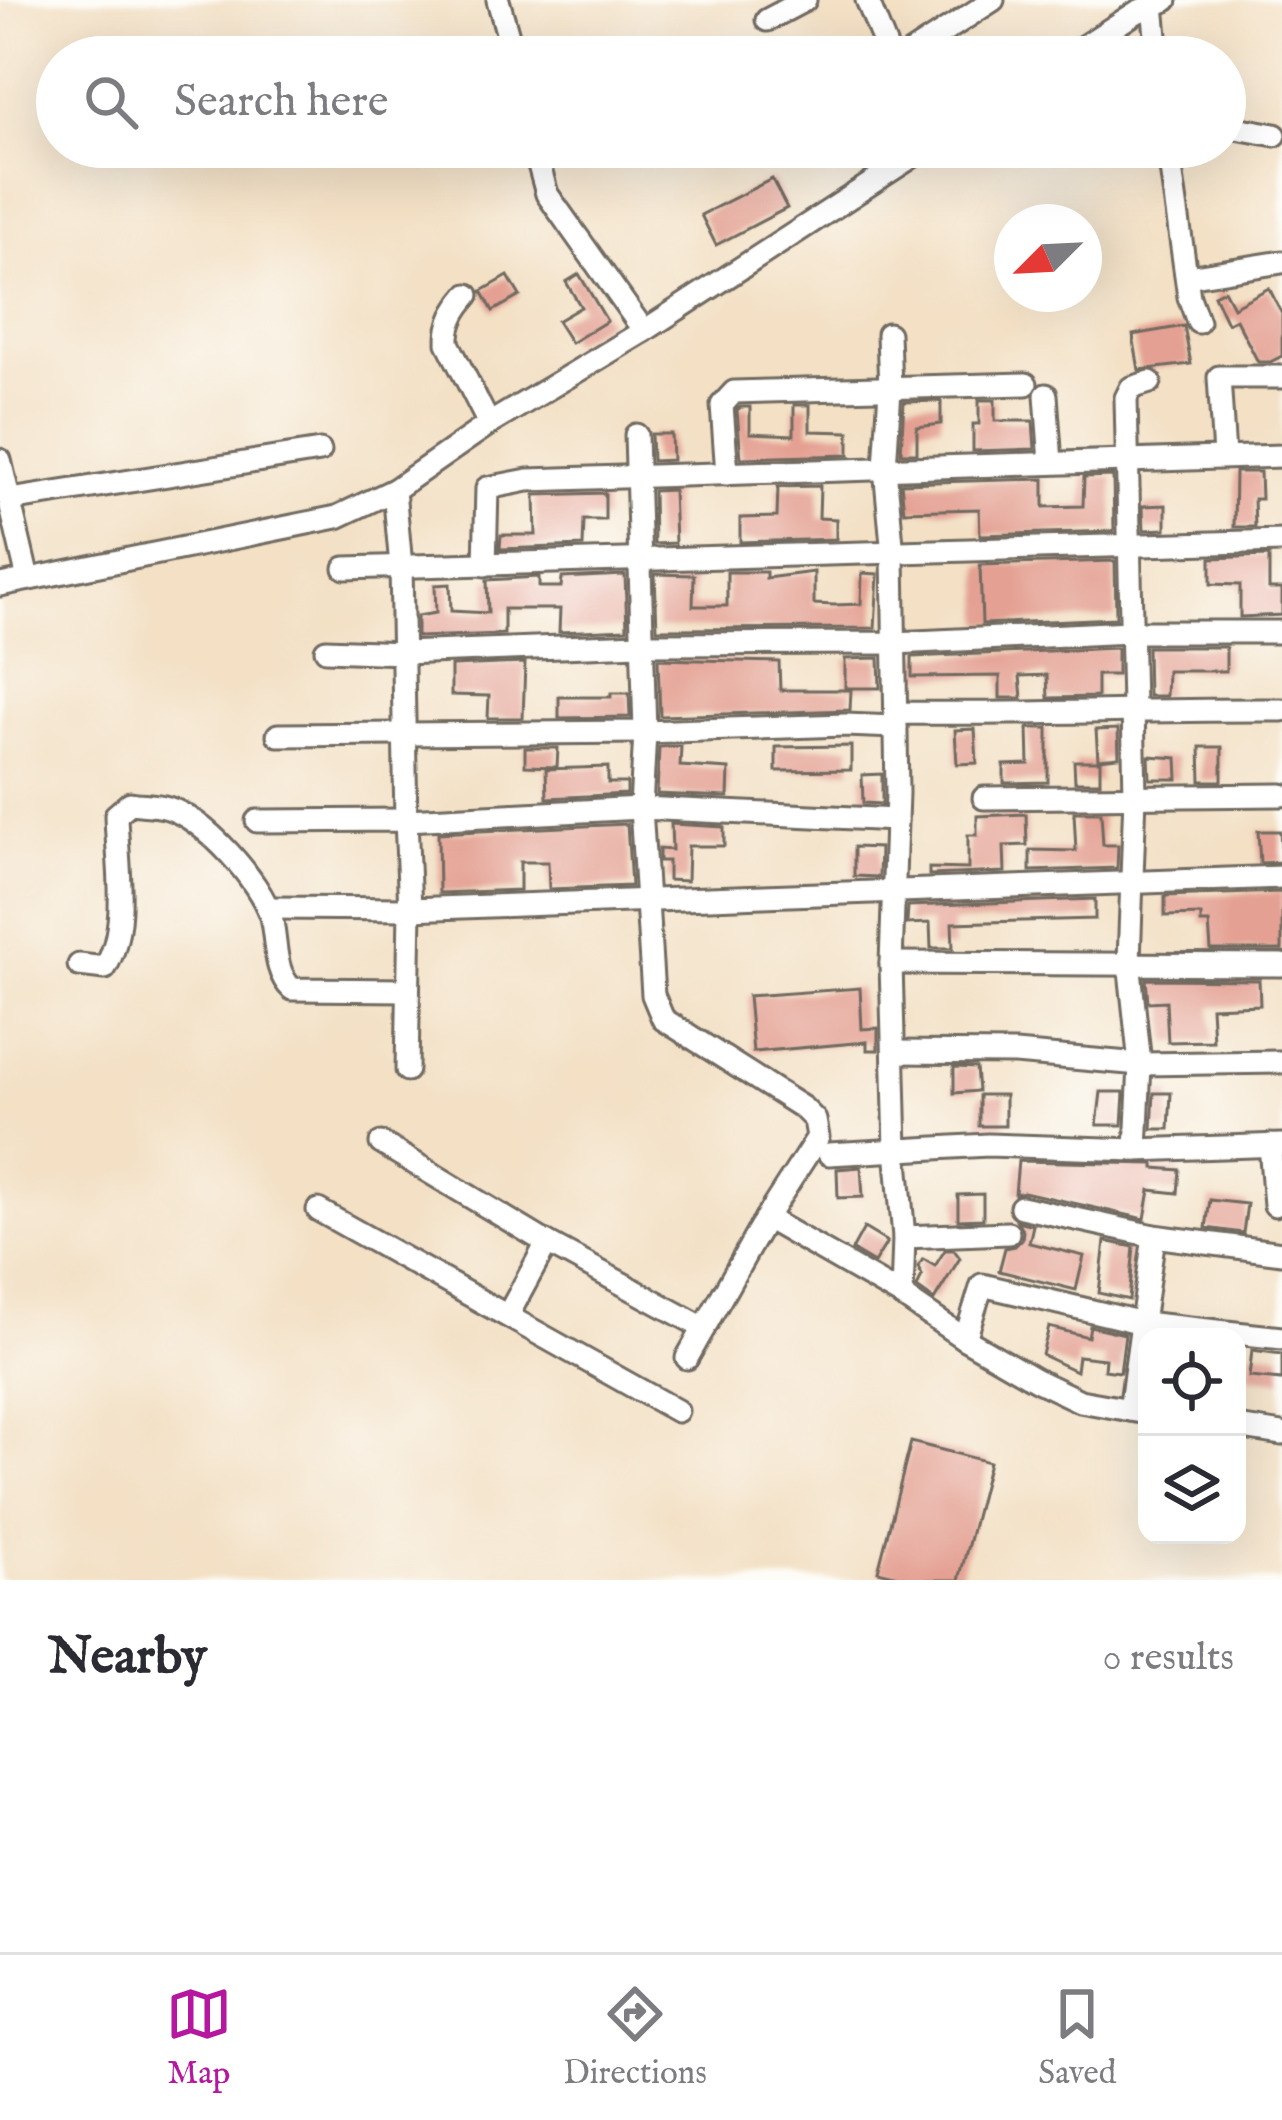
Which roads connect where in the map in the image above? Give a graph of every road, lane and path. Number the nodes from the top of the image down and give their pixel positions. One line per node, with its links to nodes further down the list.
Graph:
1 (497, 0): 7 (street)
2 (805, 0): 6 (street)
3 (867, 0): 8 (street)
4 (993, 0): 9 (street)
5 (1147, 4): 10 (street); 11 (street)
6 (767, 20)
7 (508, 36)
8 (882, 36)
9 (937, 36)
10 (1099, 36)
11 (1154, 36)
12 (1246, 130): 13 (street)
13 (1275, 135)
14 (540, 168): 21 (street)
15 (893, 168): 21 (street)
16 (1171, 168): 18 (street)
17 (1282, 262): 18 (street)
18 (1186, 277): 20 (street)
19 (468, 295): 26 (street)
20 (1198, 322)
21 (644, 331): 26 (street)
22 (888, 334): 25 (street)
23 (1282, 377): 29 (street)
24 (1150, 382): 32 (street)
25 (890, 389): 33 (street); 34 (street); 36 (street)
26 (489, 424): 37 (street)
27 (636, 435): 35 (street)
28 (320, 452): 38 (street)
29 (1224, 456): 30 (street); 32 (street)
30 (1282, 456)
31 (0, 460): 38 (street)
32 (1128, 460): 33 (street); 40 (street)
33 (1051, 463): 34 (street)
34 (885, 468): 36 (street); 41 (street)
35 (638, 474): 36 (street); 42 (street); 43 (street)
36 (728, 474)
37 (394, 490): 44 (street); 46 (street)
38 (10, 500): 46 (street)
39 (1282, 541): 40 (street)
40 (1130, 547): 41 (street); 48 (street)
41 (893, 555): 42 (street); 50 (street)
42 (638, 562): 43 (street); 51 (street)
43 (484, 565): 44 (street)
44 (400, 566): 45 (street); 53 (street)
45 (345, 568)
46 (28, 579): 47 (street)
47 (0, 585)
48 (1130, 632): 49 (street); 50 (street); 54 (street)
49 (1282, 632)
50 (893, 643): 51 (street); 56 (street)
51 (640, 644): 53 (street); 57 (street)
52 (326, 650): 53 (street)
53 (402, 653): 58 (street)
54 (1131, 709): 55 (street); 56 (street); 60 (street)
55 (1282, 710)
56 (896, 720): 57 (street); 65 (street)
57 (645, 731): 58 (street); 63 (street)
58 (403, 733): 59 (street); 64 (street)
59 (278, 735)
60 (1135, 794): 61 (street); 62 (street); 68 (street)
61 (1282, 794)
62 (984, 797)
63 (641, 808): 64 (street); 65 (street); 70 (street)
64 (406, 820): 66 (street); 72 (street)
65 (896, 820): 69 (street)
66 (257, 821)
67 (1282, 877): 68 (street)
68 (1130, 881): 69 (street); 73 (street)
69 (894, 890): 70 (street); 74 (street)
70 (646, 900): 72 (street); 90 (street)
71 (268, 908): 72 (street); 76 (street); 77 (street)
72 (410, 909): 77 (street)
73 (1129, 961): 74 (street); 75 (street); 80 (street)
74 (891, 963): 78 (street)
75 (1282, 964)
76 (79, 965)
77 (408, 990): 81 (street)
78 (894, 1052): 80 (street); 84 (street)
79 (1282, 1061): 80 (street)
80 (1140, 1064): 85 (street)
81 (407, 1070)
82 (381, 1143): 94 (street)
83 (1276, 1145): 85 (street); 87 (street)
84 (896, 1150): 85 (street); 86 (street); 93 (street)
85 (1136, 1150)
86 (829, 1154)
87 (1274, 1205)
88 (1021, 1207): 92 (street)
89 (318, 1210): 97 (street)
90 (766, 1219): 96 (street); 99 (street)
91 (1008, 1233): 93 (street)
92 (1154, 1236): 95 (street); 98 (street)
93 (904, 1237): 96 (street)
94 (548, 1243): 97 (street); 99 (street)
95 (1282, 1253)
96 (902, 1296): 102 (street)
97 (509, 1313): 104 (street)
98 (1143, 1323): 100 (street); 101 (street); 102 (street)
99 (704, 1328): 103 (street)
100 (1143, 1328)
101 (1282, 1338)
102 (964, 1339): 105 (street)
103 (687, 1358)
104 (677, 1411)
105 (1138, 1411)
106 (1246, 1427): 107 (street)
107 (1282, 1433)

